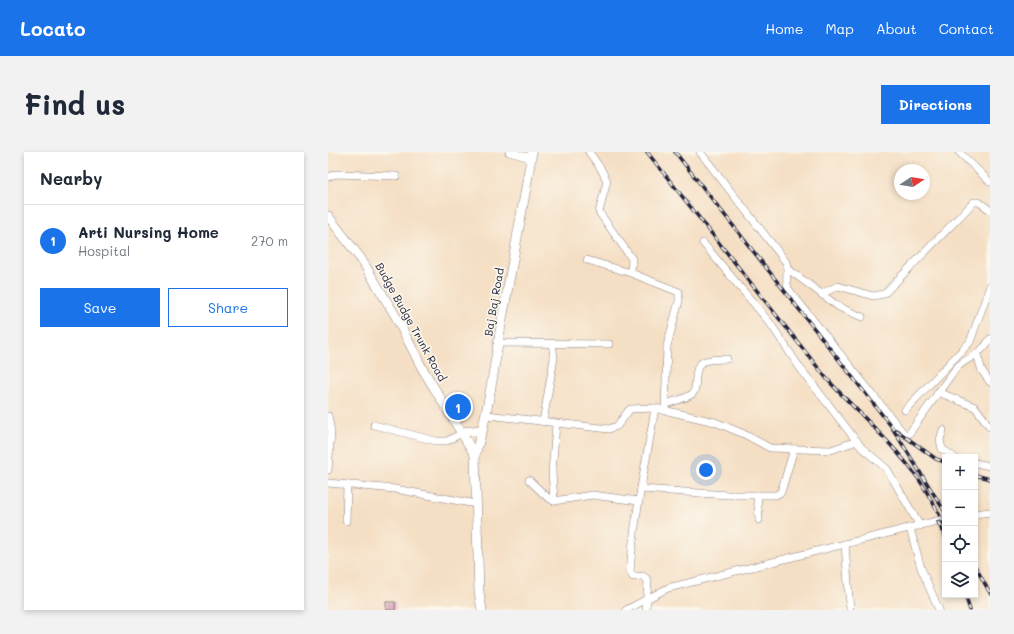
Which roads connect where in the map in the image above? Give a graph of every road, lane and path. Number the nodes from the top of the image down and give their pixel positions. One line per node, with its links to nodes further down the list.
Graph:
1 (509, 152): 5 (street)
2 (589, 152): 14 (street)
3 (700, 152): 13 (street)
4 (959, 152): 8 (street)
5 (531, 155): 19 (main road, Baj Baj Road)
6 (396, 176): 7 (street)
7 (328, 177)
8 (990, 182)
9 (990, 210): 16 (street)
10 (328, 216): 37 (main road, Budge Budge Trunk Road)
11 (703, 243): 38 (street)
12 (587, 260): 14 (street)
13 (788, 269): 16 (street); 25 (street)
14 (631, 273): 26 (street)
15 (990, 286): 28 (street)
16 (821, 294): 17 (street)
17 (862, 317)
18 (990, 339): 22 (street)
19 (498, 343): 20 (street); 29 (main road, Baj Baj Road)
20 (552, 343): 21 (street); 31 (street)
21 (609, 344)
22 (977, 354): 24 (street); 25 (street)
23 (727, 359): 26 (street)
24 (990, 382)
25 (938, 392): 34 (street)
26 (666, 407): 27 (street); 39 (street)
27 (655, 408): 32 (street); 48 (street)
28 (905, 410)
29 (487, 415): 31 (street); 35 (main road, Baj Baj Road)
30 (328, 416): 44 (street)
31 (543, 422): 32 (street)
32 (556, 424): 50 (street)
33 (374, 425): 37 (street)
34 (990, 426)
35 (483, 430): 37 (main road); 41 (main road, Baj Baj Road)
36 (943, 430): 40 (street)
37 (462, 433): 41 (main road, Budge Budge Trunk Road)
38 (857, 441): 39 (street); 58 (street)
39 (794, 449): 49 (street)
40 (950, 454)
41 (475, 455): 52 (main road)
42 (978, 464): 43 (street)
43 (990, 466)
44 (328, 470)
45 (529, 480): 50 (street)
46 (328, 483): 47 (street)
47 (347, 485): 52 (street); 56 (street)
48 (641, 489): 49 (street); 51 (street)
49 (757, 495): 55 (street)
50 (554, 501): 51 (street)
51 (639, 501): 61 (street)
52 (476, 504): 62 (main road)
53 (990, 512): 54 (street)
54 (978, 514)
55 (758, 520)
56 (346, 521)
57 (942, 521): 58 (street)
58 (920, 526): 59 (street)
59 (910, 528): 60 (street); 66 (street)
60 (845, 544): 61 (street); 65 (street)
61 (648, 599): 63 (street); 64 (street)
62 (482, 610)
63 (626, 610)
64 (646, 610)
65 (850, 610)
66 (939, 610)

